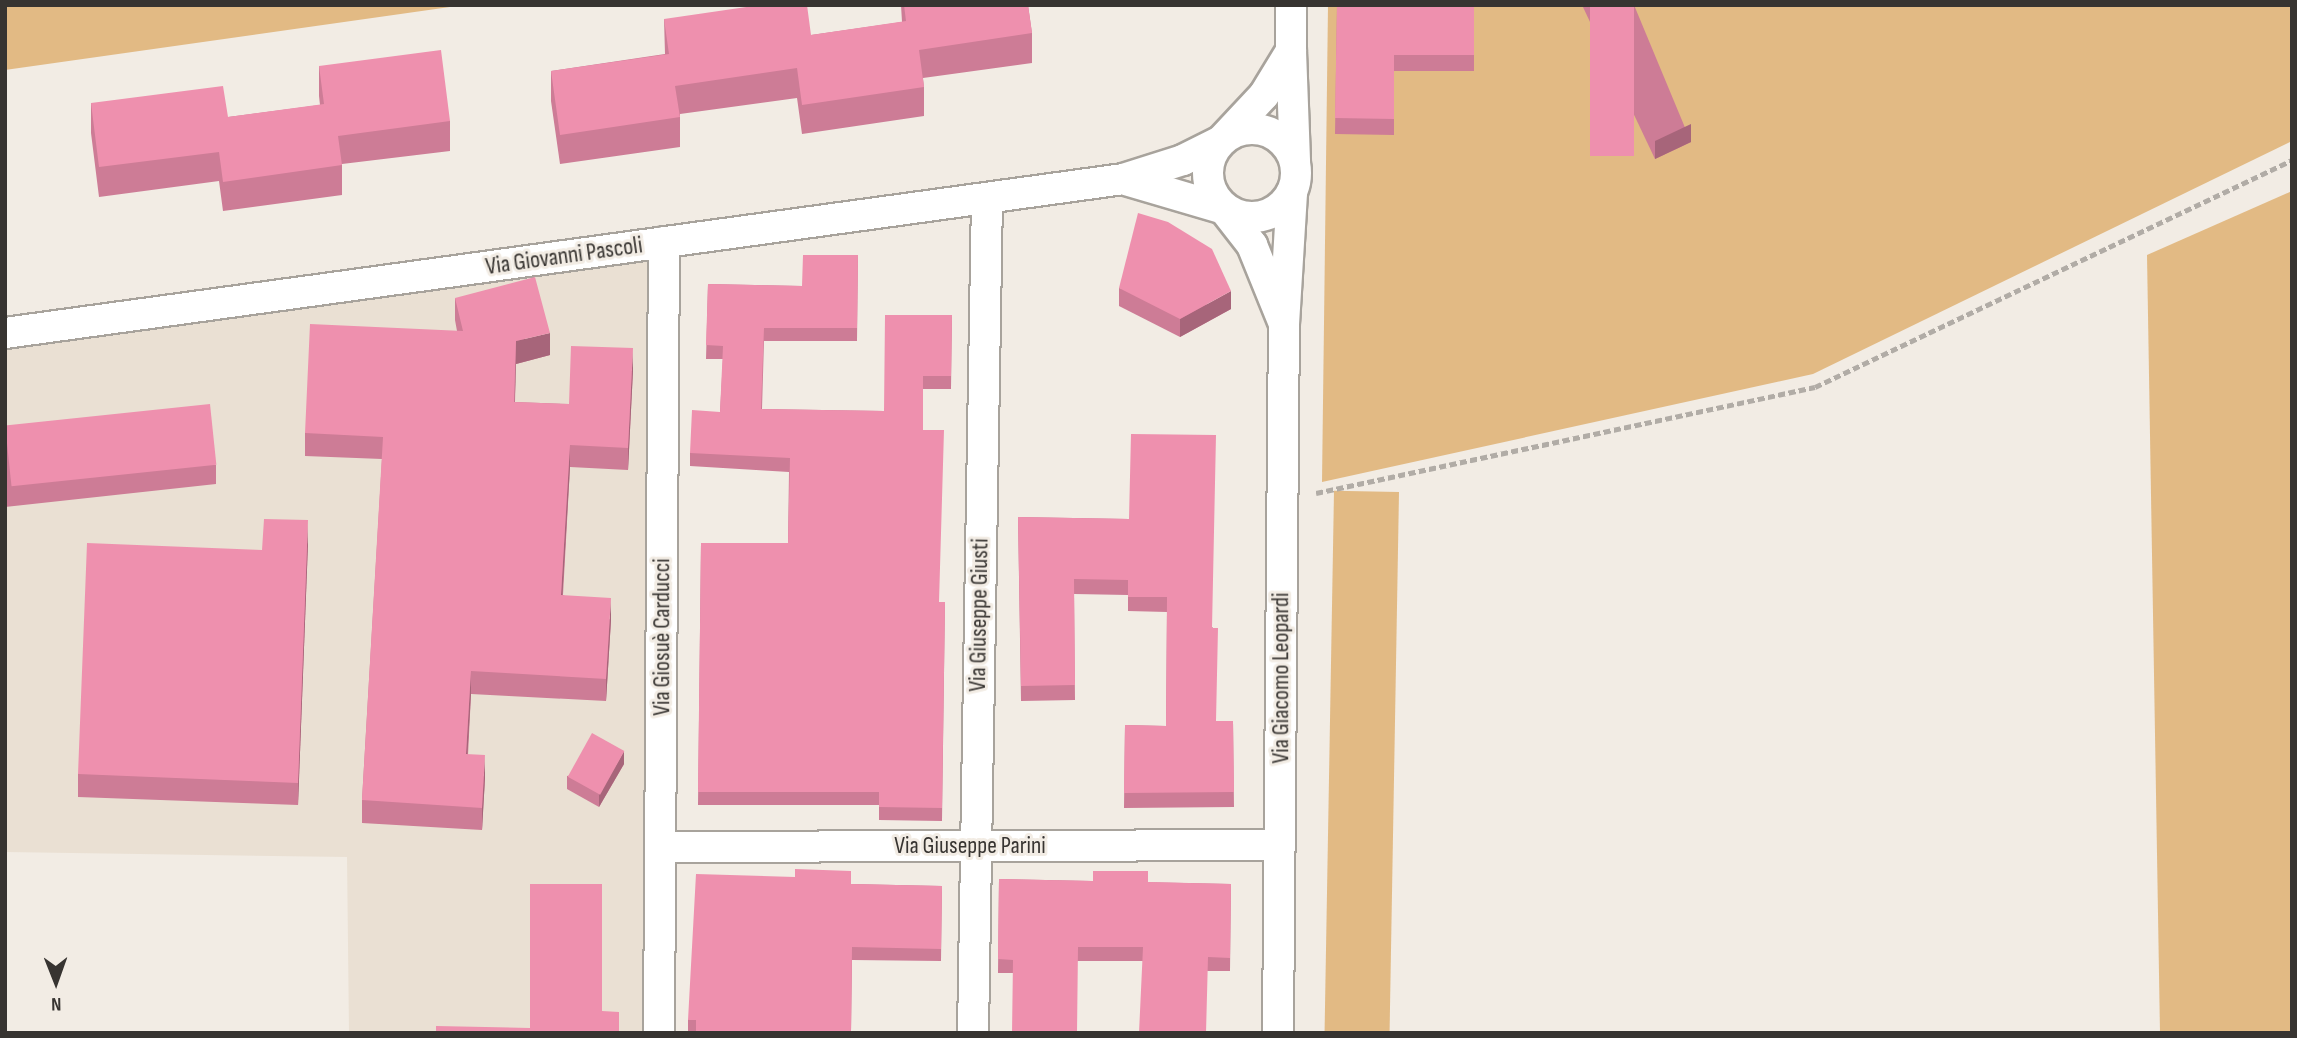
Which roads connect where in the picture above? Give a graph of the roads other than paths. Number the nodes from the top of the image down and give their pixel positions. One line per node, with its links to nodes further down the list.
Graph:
1 (1291, 5): 2 (street, Via Giacomo Leopardi)
2 (1291, 51): 3 (street, Via Giacomo Leopardi); 4 (street, Via Giacomo Leopardi)
3 (1221, 141): 4 (street); 5 (street, Via Giovanni Pascoli); 8 (street, Via Giacomo Leopardi)
4 (1295, 162): 6 (street, Via Giacomo Leopardi)
5 (1123, 179): 7 (street, Via Giovanni Pascoli); 8 (street, Via Giovanni Pascoli)
6 (1292, 192): 8 (street); 10 (street, Via Giacomo Leopardi)
7 (987, 198): 9 (street, Via Giovanni Pascoli); 13 (street, Via Giuseppe Giusti)
8 (1224, 209): 10 (street, Via Giacomo Leopardi)
9 (664, 242): 11 (street, Via Giovanni Pascoli); 14 (street, Via Giosuè Carducci)
10 (1283, 324): 12 (street, Via Giacomo Leopardi)
11 (5, 333)
12 (1280, 845): 13 (street, Via Giuseppe Parini); 17 (street, Via Giacomo Leopardi)
13 (974, 846): 14 (street, Via Giuseppe Parini); 16 (street, Via Giuseppe Giusti)
14 (660, 847): 15 (street, Via Giosuè Carducci)
15 (659, 1033)
16 (973, 1033)
17 (1278, 1033)

